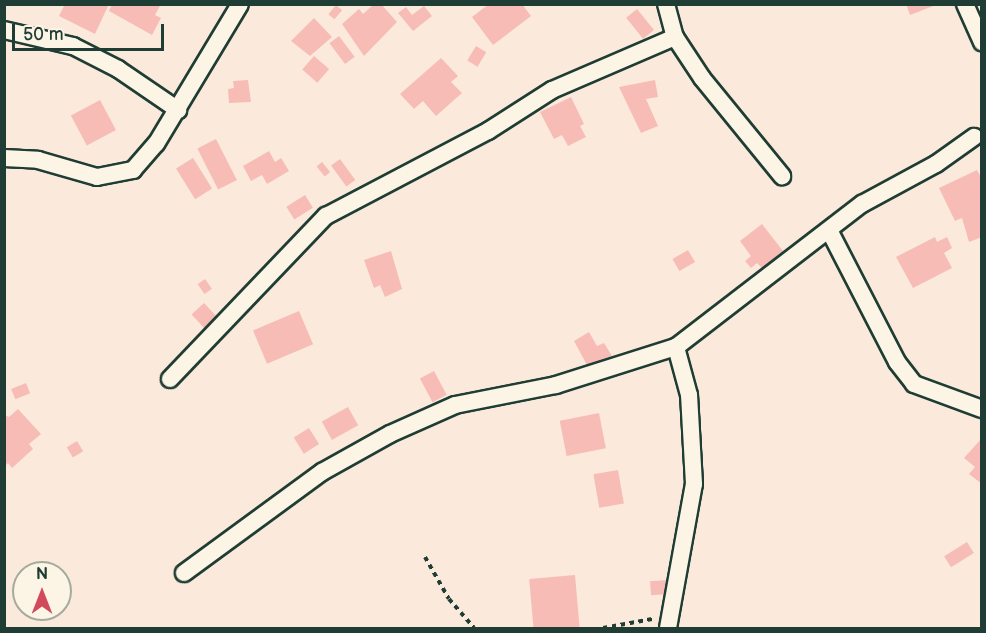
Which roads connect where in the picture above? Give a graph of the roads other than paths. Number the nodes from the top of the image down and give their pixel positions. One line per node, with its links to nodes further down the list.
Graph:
1 (240, 4): 7 (street)
2 (666, 4): 5 (street)
3 (965, 4): 6 (street)
4 (4, 30): 7 (street)
5 (675, 37): 10 (street); 13 (street)
6 (981, 42)
7 (178, 110): 9 (street)
8 (974, 136): 11 (street)
9 (4, 158)
10 (782, 176)
11 (830, 232): 12 (street); 14 (street)
12 (676, 347): 15 (street); 16 (street)
13 (170, 379)
14 (981, 409)
15 (184, 573)
16 (669, 622)

